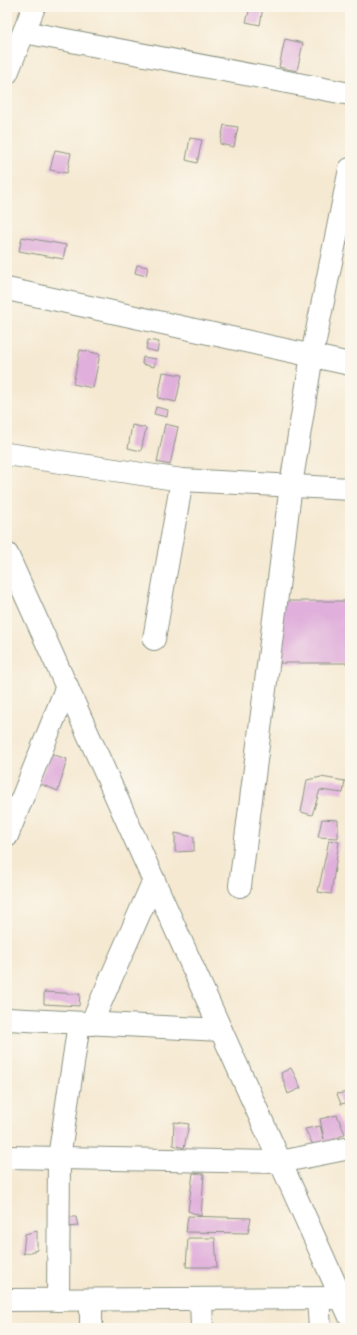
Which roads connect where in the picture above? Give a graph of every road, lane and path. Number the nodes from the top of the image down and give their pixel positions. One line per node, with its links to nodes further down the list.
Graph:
1 (34, 7): 2 (street)
2 (24, 32): 3 (street); 4 (street)
3 (7, 72)
4 (350, 94)
5 (350, 169): 7 (street)
6 (7, 289): 7 (street)
7 (312, 355): 8 (street); 11 (street)
8 (350, 364)
9 (7, 454): 10 (street)
10 (182, 480): 11 (street); 14 (street)
11 (292, 485): 12 (street); 18 (street)
12 (350, 489)
13 (7, 554): 15 (street)
14 (154, 639)
15 (67, 686): 16 (street); 17 (street)
16 (7, 836)
17 (154, 880): 20 (street); 21 (street)
18 (240, 886)
19 (7, 1019): 20 (street)
20 (85, 1023): 21 (street); 24 (street)
21 (221, 1030): 25 (street)
22 (350, 1148): 25 (street)
23 (7, 1157): 24 (street)
24 (59, 1158): 25 (street); 29 (street)
25 (280, 1162): 31 (street)
26 (201, 1299): 27 (street); 30 (street); 33 (street)
27 (318, 1299): 31 (street); 34 (street)
28 (7, 1300): 29 (street)
29 (58, 1300): 30 (street)
30 (91, 1300): 32 (street)
31 (346, 1308)
32 (91, 1328)
33 (202, 1328)
34 (320, 1328)

